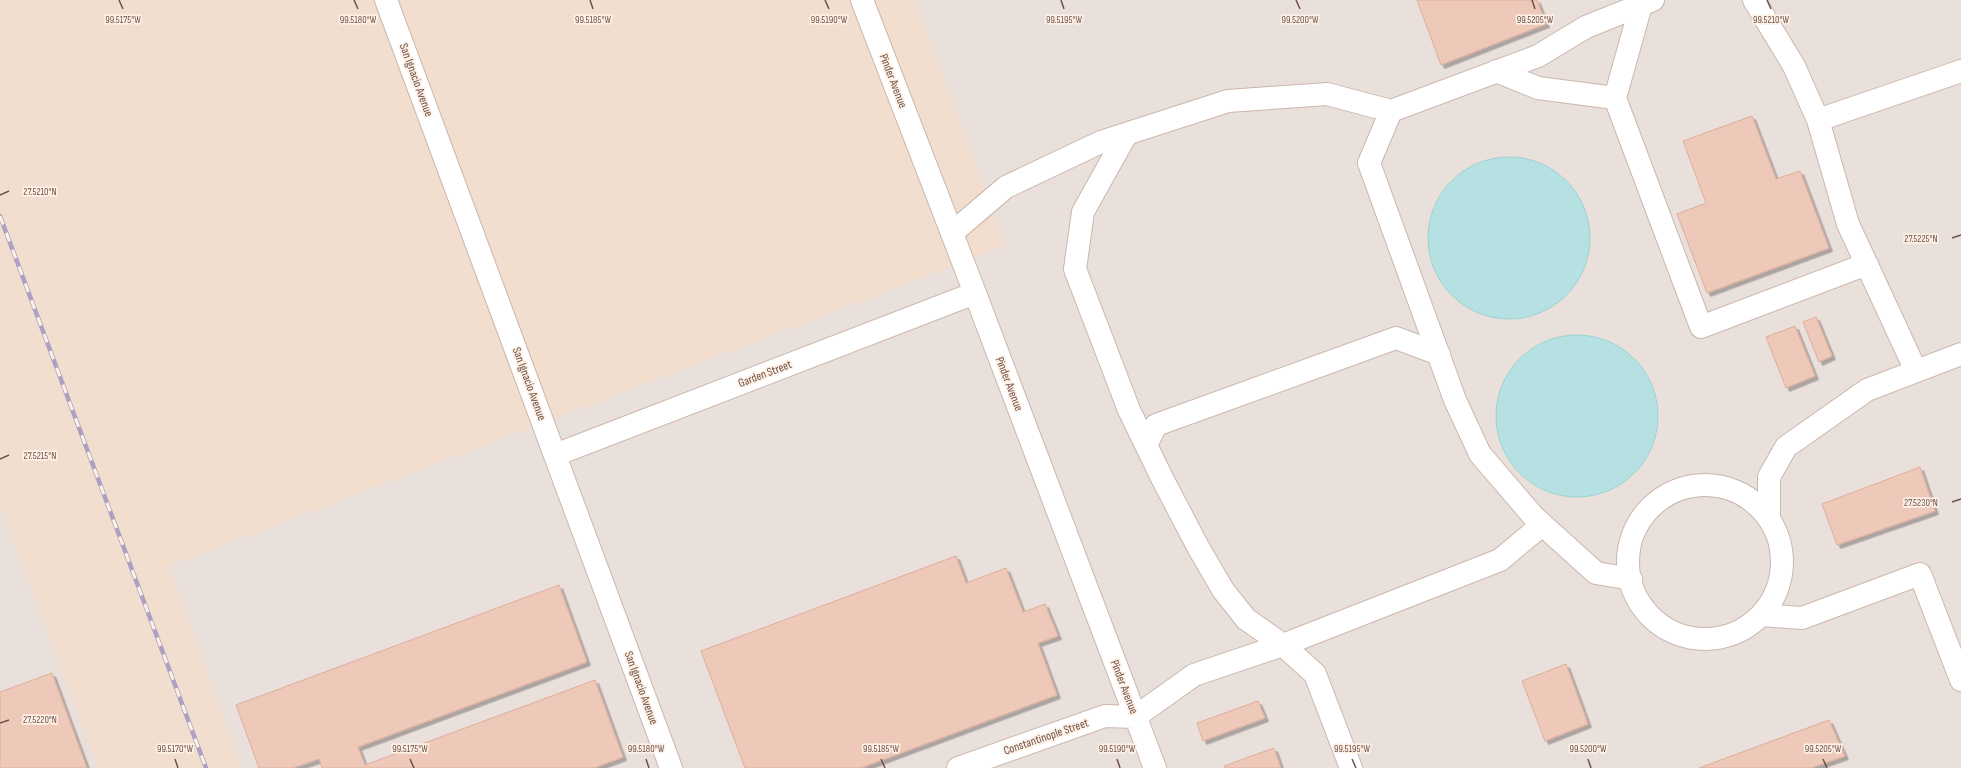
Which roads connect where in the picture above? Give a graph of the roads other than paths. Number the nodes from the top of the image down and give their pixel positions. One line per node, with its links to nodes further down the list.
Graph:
1 (386, 0): 18 (street, San Ignacio Avenue)
2 (862, 0): 11 (street, Pinder Avenue)
3 (1754, 0): 9 (street)
4 (1647, 2): 5 (street); 7 (street)
5 (1496, 71): 7 (street); 8 (street)
6 (1961, 71): 9 (street)
7 (1615, 98): 12 (street)
8 (1391, 111): 10 (street); 14 (street)
9 (1818, 120): 12 (street)
10 (1126, 135): 11 (street); 17 (street)
11 (952, 234): 13 (street, Pinder Avenue)
12 (1867, 264): 16 (street)
13 (975, 293): 18 (street, Garden Street); 25 (street, Pinder Avenue)
14 (1439, 354): 17 (street); 20 (street)
15 (1961, 354): 16 (street)
16 (1916, 371): 19 (street)
17 (1146, 445): 23 (street)
18 (555, 455): 26 (street, San Ignacio Avenue)
19 (1769, 518): 21 (street); 22 (street)
20 (1542, 525): 21 (street); 23 (street)
21 (1631, 579): 22 (street)
22 (1761, 615): 24 (street)
23 (1283, 645): 25 (street); 29 (street)
24 (1961, 680)
25 (1135, 717): 27 (street, Constantinople Street); 28 (street, Pinder Avenue)
26 (671, 768)
27 (958, 768)
28 (1155, 768)
29 (1351, 768)

